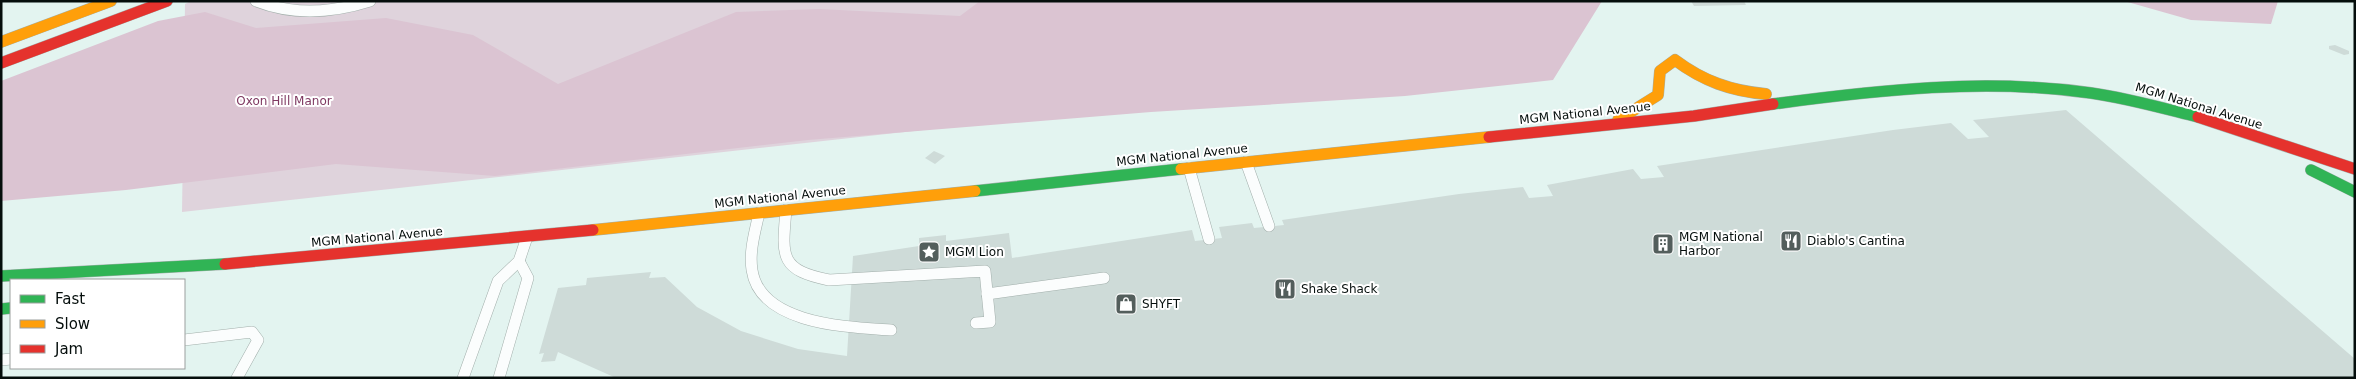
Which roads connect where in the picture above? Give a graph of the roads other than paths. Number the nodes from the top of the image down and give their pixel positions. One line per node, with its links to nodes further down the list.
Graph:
1 (111, 1): 5 (main road)
2 (167, 1): 6 (main road)
3 (256, 1): 4 (lane)
4 (370, 1)
5 (1, 42)
6 (1, 63)
7 (1839, 95): 8 (main road, MGM National Avenue); 9 (main road, MGM National Avenue); 9 (main road)
8 (2212, 122): 12 (main road, MGM National Avenue); 13 (main road)
9 (1610, 124): 10 (main road, MGM National Avenue)
10 (1246, 162): 11 (main road, MGM National Avenue); 16 (lane)
11 (1189, 168): 14 (main road, MGM National Avenue); 18 (lane)
12 (2355, 169)
13 (2355, 192)
14 (786, 210): 15 (main road, MGM National Avenue); 24 (lane)
15 (759, 213): 17 (main road, MGM National Avenue); 26 (lane)
16 (1269, 226)
17 (527, 237): 19 (lane); 20 (main road, MGM National Avenue)
18 (1208, 239)
19 (519, 261): 29 (lane); 30 (lane)
20 (261, 262): 21 (main road, MGM National Avenue); 22 (main road)
21 (1, 276)
22 (209, 276)
23 (1104, 278): 24 (lane)
24 (987, 294): 25 (lane)
25 (976, 323)
26 (891, 330)
27 (185, 340): 28 (lane)
28 (237, 378)
29 (463, 378)
30 (499, 378)

